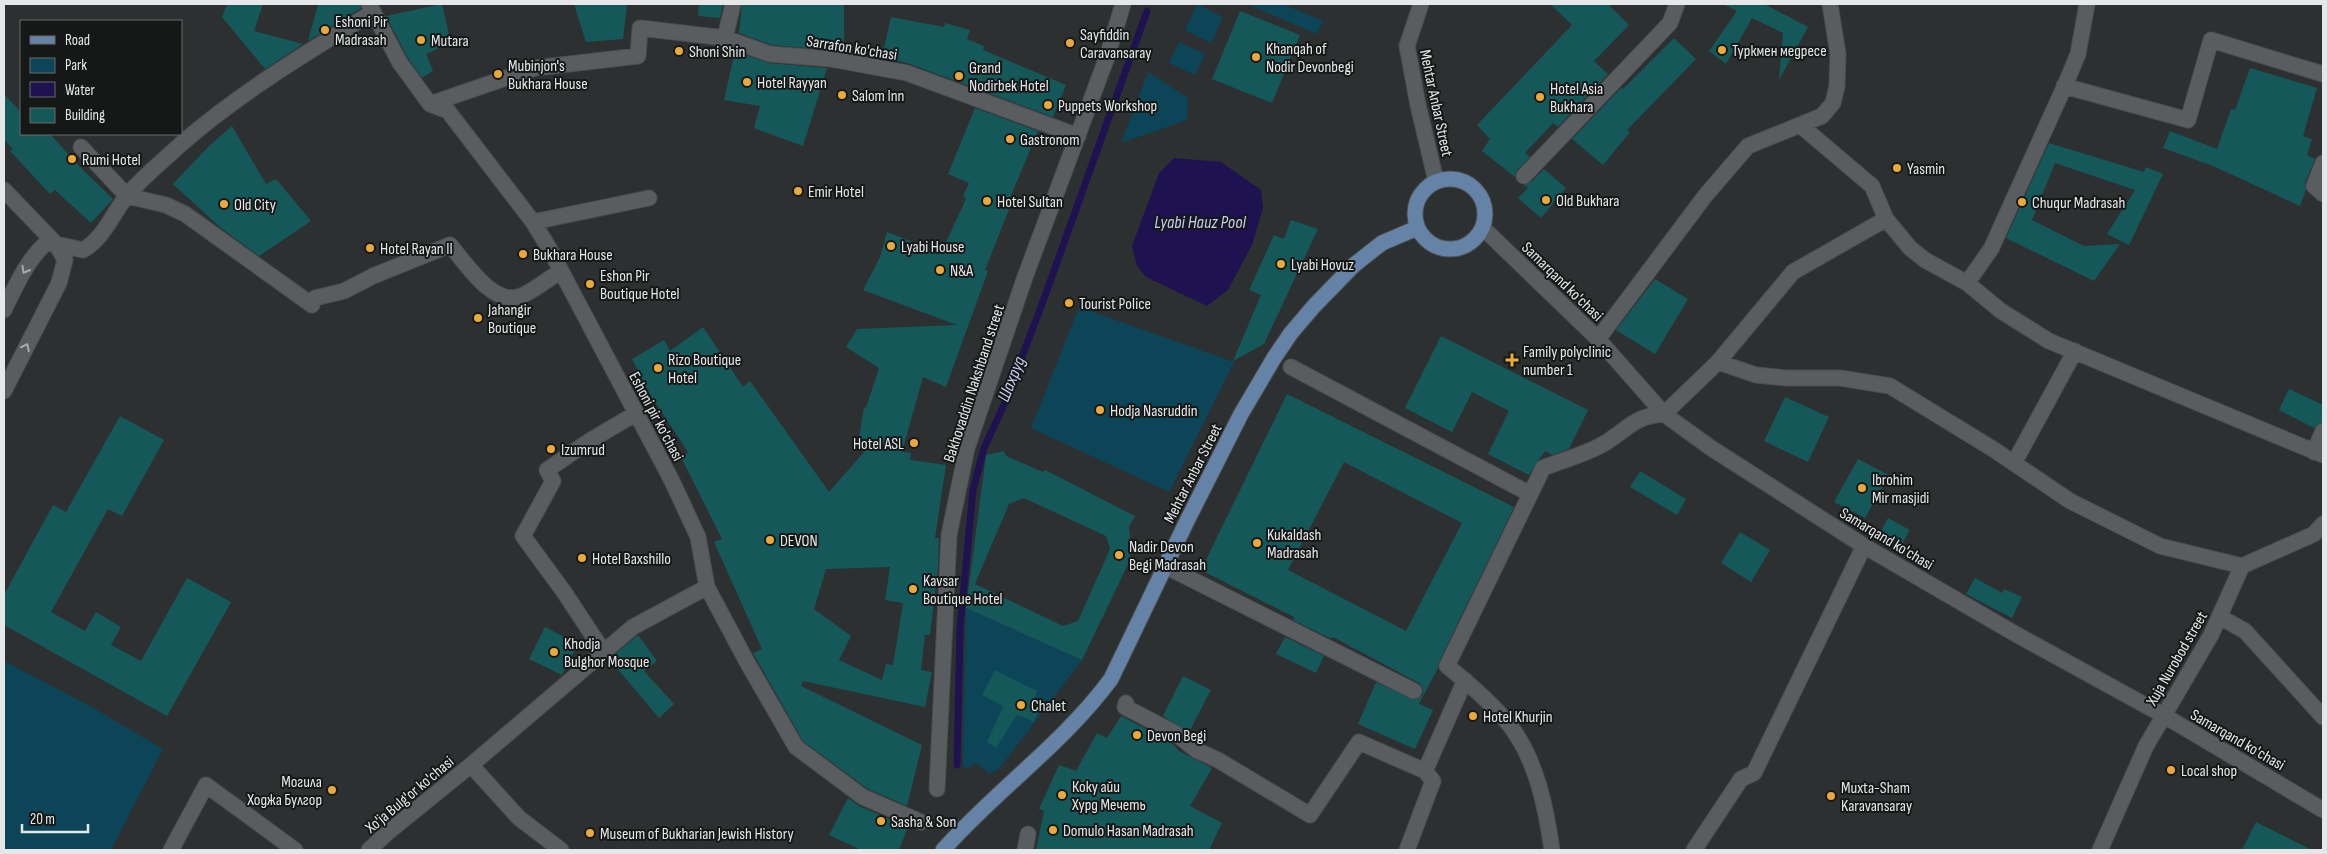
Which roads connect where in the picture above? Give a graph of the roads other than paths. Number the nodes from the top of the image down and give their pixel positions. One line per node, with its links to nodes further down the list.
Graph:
1 (733, 4): 8 (street)
2 (1123, 4): 13 (street, Bakhovaddin Nakshband street)
3 (1421, 4): 17 (street, Mehtar Anbar Street)
4 (1677, 4): 16 (street)
5 (1830, 4): 12 (street)
6 (2088, 4): 10 (street)
7 (371, 8): 11 (street, Eshoni pir ko'chasi); 20 (street)
8 (726, 38): 11 (street, Sarrafon ko'chasi); 13 (street, Sarrafon ko'chasi)
9 (2323, 74): 10 (street)
10 (2064, 86): 28 (street)
11 (430, 104): 23 (street, Eshoni pir ko'chasi)
12 (1800, 125): 22 (street); 30 (street)
13 (1078, 136): 55 (street, Bakhovaddin Nakshband street)
14 (81, 147): 20 (street)
15 (2323, 163): 19 (street)
16 (1524, 176)
17 (1436, 181): 24 (main road); 25 (main road)
18 (4, 190): 26 (street)
19 (2323, 194)
20 (126, 196): 26 (street); 27 (street)
21 (649, 198): 23 (street)
22 (1886, 218): 28 (street); 32 (street)
23 (534, 222): 27 (street, Eshoni pir ko'chasi)
24 (1417, 228): 25 (main road); 43 (main road, Mehtar Anbar Street)
25 (1483, 228): 30 (street, Samarqand ko'chasi)
26 (56, 244): 29 (street, one-way to 29); 34 (street, one-way to 26)
27 (561, 271): 35 (street, Eshoni pir ko'chasi)
28 (1967, 283): 31 (street)
29 (4, 310)
30 (1598, 339): 36 (street, Samarqand ko'chasi)
31 (2075, 352): 38 (street); 39 (street)
32 (1718, 362): 36 (street); 39 (street)
33 (1291, 368): 40 (street)
34 (4, 391)
35 (635, 414): 45 (street, Eshoni pir ko'chasi); 47 (street)
36 (1664, 414): 40 (street); 42 (street, Samarqand ko'chasi)
37 (2323, 431): 38 (street)
38 (2318, 454)
39 (2014, 463): 44 (street)
40 (1530, 494): 48 (street)
41 (2323, 524): 44 (street)
42 (1864, 546): 51 (street, Samarqand ko'chasi); 67 (street)
43 (1165, 566): 49 (street); 63 (main road, Mehtar Anbar Street)
44 (2242, 566): 46 (street, Xuja Nurobod street)
45 (707, 587): 47 (street, Xo'ja Bulg'or ko'chasi); 57 (street, Eshoni pir ko'chasi)
46 (2220, 617): 51 (street, Xuja Nurobod street); 52 (street)
47 (603, 651): 53 (street, Xo'ja Bulg'or ko'chasi)
48 (1465, 680): 54 (street); 66 (street)
49 (1414, 691)
50 (1126, 703): 54 (street)
51 (2162, 715): 56 (street, Samarqand ko'chasi); 68 (street, Xuja Nurobod street)
52 (2323, 717)
53 (471, 765): 61 (street, Xo'ja Bulg'or ko'chasi); 62 (street, Xo'ja Bulg'or ko'chasi)
54 (1425, 771): 65 (street)
55 (937, 789)
56 (2323, 810)
57 (921, 822)
58 (1028, 834): 64 (street)
59 (171, 850): 60 (street)
60 (296, 850)
61 (369, 850)
62 (562, 850)
63 (943, 850)
64 (1025, 850)
65 (1407, 850)
66 (1552, 850)
67 (1694, 850)
68 (2100, 850)

